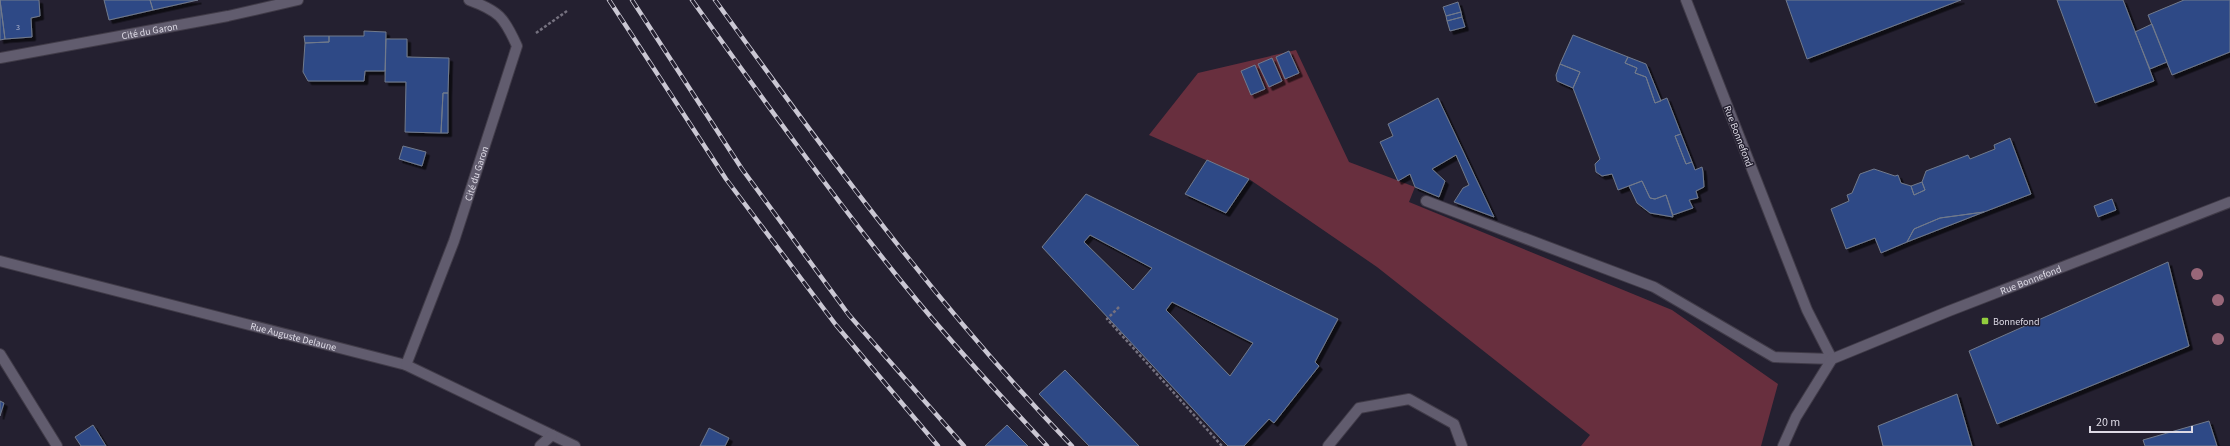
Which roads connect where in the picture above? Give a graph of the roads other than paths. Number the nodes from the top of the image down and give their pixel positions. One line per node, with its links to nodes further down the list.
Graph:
1 (298, 0): 4 (street, Cité du Garon)
2 (469, 0): 10 (street, Cité du Garon)
3 (1686, 0): 9 (street, Rue Bonnefond)
4 (0, 58)
5 (1426, 201): 9 (street)
6 (2230, 202): 9 (street, Rue Bonnefond)
7 (0, 261): 10 (street, Rue Auguste Delaune)
8 (0, 354): 12 (street)
9 (1832, 359): 17 (street)
10 (406, 365): 11 (street, Rue Auguste Delaune)
11 (552, 435): 13 (street); 14 (street, Rue Auguste Delaune)
12 (58, 446)
13 (540, 446)
14 (575, 446)
15 (1328, 446): 16 (street)
16 (1462, 446)
17 (1783, 446)

